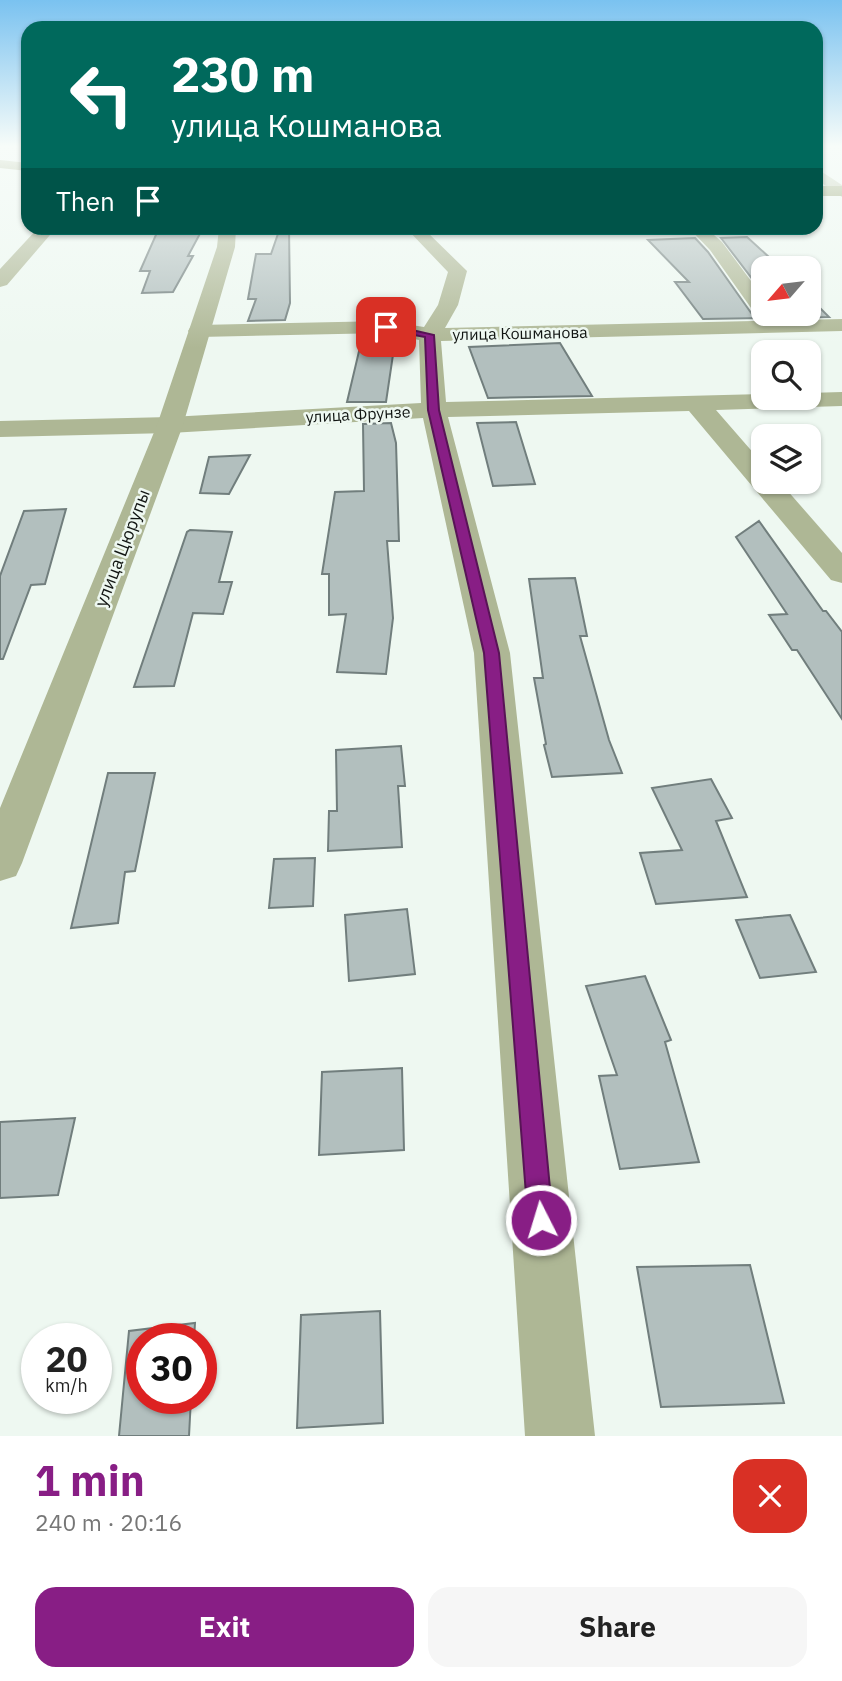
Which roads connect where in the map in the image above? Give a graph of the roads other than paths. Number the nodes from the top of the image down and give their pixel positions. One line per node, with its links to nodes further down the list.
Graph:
1 (41, 235): 5 (street)
2 (227, 235): 10 (street, улица Цюрупы)
3 (421, 235): 11 (street)
4 (704, 235): 6 (street)
5 (0, 281)
6 (751, 295)
7 (751, 325): 11 (street, улица Кошманова)
8 (821, 325): 9 (street, улица Кошманова)
9 (842, 325)
10 (199, 331): 11 (street, улица Кошманова); 15 (street, улица Цюрупы)
11 (430, 335): 14 (street)
12 (824, 392): 13 (street, улица Фрунзе)
13 (697, 404): 14 (street, улица Фрунзе); 17 (street)
14 (434, 410): 15 (street, улица Фрунзе); 21 (street)
15 (170, 425): 16 (street, улица Фрунзе); 20 (street, улица Цюрупы)
16 (0, 429)
17 (751, 467)
18 (774, 494): 19 (street)
19 (842, 573)
20 (0, 863)
21 (560, 1436)

